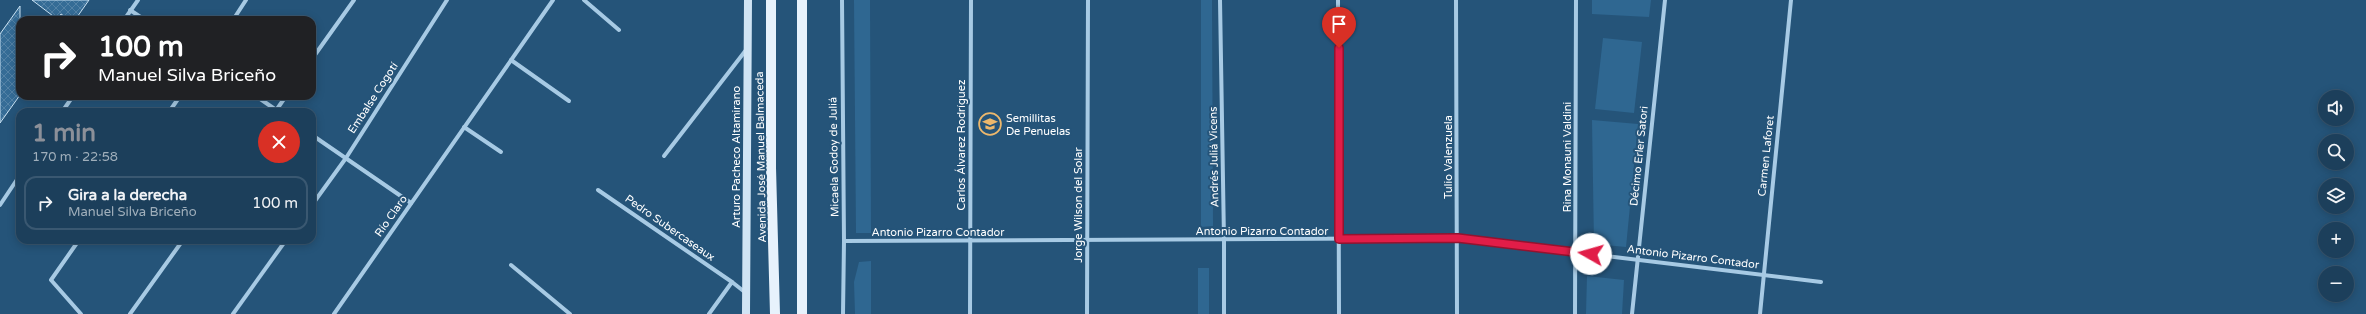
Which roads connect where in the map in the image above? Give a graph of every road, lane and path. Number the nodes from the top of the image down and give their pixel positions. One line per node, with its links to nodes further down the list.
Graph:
1 (138, 0): 19 (street)
2 (246, 0): 22 (street)
3 (354, 0): 25 (street)
4 (447, 0): 34 (street, Embalse Cogotí)
5 (553, 0): 26 (street, Río Claro)
6 (584, 0): 23 (street)
7 (748, 0): 24 (street, Arturo Pacheco Altamirano)
8 (771, 0): 63 (main road, Avenida José Manuel Balmaceda)
9 (802, 0): 64 (main road)
10 (842, 0): 43 (street, Micaela Godoy de Juliá)
11 (971, 0): 44 (street, Carlos Álvarez Rodríguez)
12 (1088, 0): 45 (street, Jorge Wilson del Solar)
13 (1220, 0): 42 (street, Andrés Juliá Vicens)
14 (1338, 0): 41 (street)
15 (1456, 0): 40 (street, Tulio Valenzuela)
16 (1576, 0): 49 (street, Rina Monauni Valdini)
17 (1665, 0): 50 (street, Décimo Erler Satori)
18 (1790, 0): 52 (street, Carmen Laforet)
19 (130, 10): 20 (street); 21 (street)
20 (126, 16)
21 (139, 16)
22 (235, 16)
23 (619, 30)
24 (748, 48): 33 (street); 55 (street, Arturo Pacheco Altamirano)
25 (316, 54)
26 (511, 60): 28 (street); 30 (street, Río Claro)
27 (262, 100): 29 (street)
28 (570, 101)
29 (273, 108)
30 (464, 127): 32 (street); 38 (street, Río Claro)
31 (316, 137): 34 (street)
32 (501, 152)
33 (664, 156)
34 (346, 158): 37 (street, Embalse Cogotí); 38 (street)
35 (16, 181): 39 (street)
36 (598, 190): 53 (street, Pedro Subercaseaux)
37 (316, 199)
38 (411, 203): 59 (street, Río Claro)
39 (0, 205)
40 (1458, 238): 41 (street, Antonio Pizarro Contador); 49 (street, Antonio Pizarro Contador); 70 (street, Tulio Valenzuela)
41 (1339, 239): 42 (street, Antonio Pizarro Contador); 69 (street)
42 (1224, 240): 45 (street, Antonio Pizarro Contador); 68 (street, Andrés Juliá Vicens)
43 (844, 241): 44 (street, Antonio Pizarro Contador); 65 (street, Micaela Godoy de Juliá)
44 (969, 241): 45 (street, Antonio Pizarro Contador); 66 (street, Carlos Álvarez Rodríguez)
45 (1086, 241): 67 (street, Jorge Wilson del Solar)
46 (76, 244): 56 (street)
47 (180, 244): 57 (street)
48 (283, 244): 58 (street)
49 (1576, 252): 50 (street, Antonio Pizarro Contador); 71 (street, Rina Monauni Valdini)
50 (1637, 260): 52 (street, Antonio Pizarro Contador); 72 (street, Décimo Erler Satori)
51 (511, 265): 60 (street)
52 (1763, 275): 54 (street, Antonio Pizarro Contador); 73 (street, Carmen Laforet)
53 (732, 282): 55 (street, Pedro Subercaseaux); 61 (street)
54 (1821, 282)
55 (747, 294): 62 (street, Arturo Pacheco Altamirano)
56 (81, 314)
57 (130, 314)
58 (233, 314)
59 (334, 314)
60 (570, 314)
61 (709, 314)
62 (746, 314)
63 (776, 314)
64 (802, 314)
65 (843, 314)
66 (970, 314)
67 (1087, 314)
68 (1224, 314)
69 (1339, 314)
70 (1457, 314)
71 (1575, 314)
72 (1632, 314)
73 (1760, 314)

